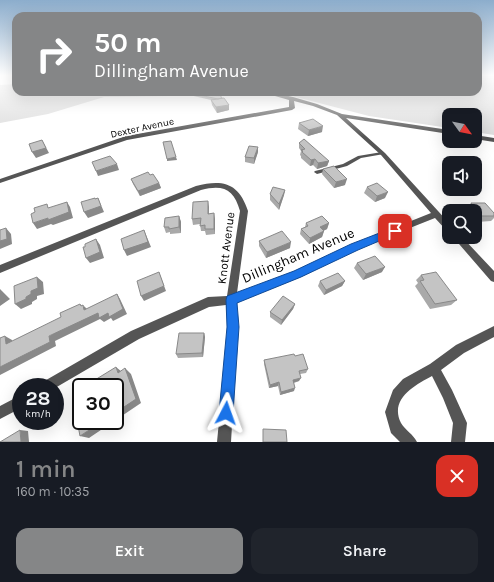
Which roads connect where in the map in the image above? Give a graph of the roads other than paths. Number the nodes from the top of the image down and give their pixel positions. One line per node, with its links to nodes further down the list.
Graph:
1 (282, 96): 2 (street)
2 (291, 98): 3 (street); 4 (street)
3 (314, 105): 4 (street, Dexter Avenue); 5 (street)
4 (292, 108): 13 (street, Dexter Avenue)
5 (339, 114): 6 (street); 7 (street)
6 (381, 120): 7 (street); 8 (street)
7 (351, 125): 11 (street)
8 (442, 131)
9 (482, 138): 10 (street)
10 (494, 140)
11 (382, 154): 12 (lane); 14 (street)
12 (317, 172)
13 (0, 182)
14 (436, 214): 15 (street); 19 (street, Dillingham Avenue)
15 (442, 220)
16 (463, 244): 18 (street)
17 (0, 270): 19 (street, Knott Avenue)
18 (494, 278)
19 (232, 300): 22 (street, Dillingham Avenue); 25 (street, Knott Avenue)
20 (494, 331): 21 (street)
21 (434, 368): 26 (street); 27 (street)
22 (61, 378)
23 (12, 406): 24 (street)
24 (0, 413)
25 (224, 442)
26 (410, 442)
27 (458, 442)

